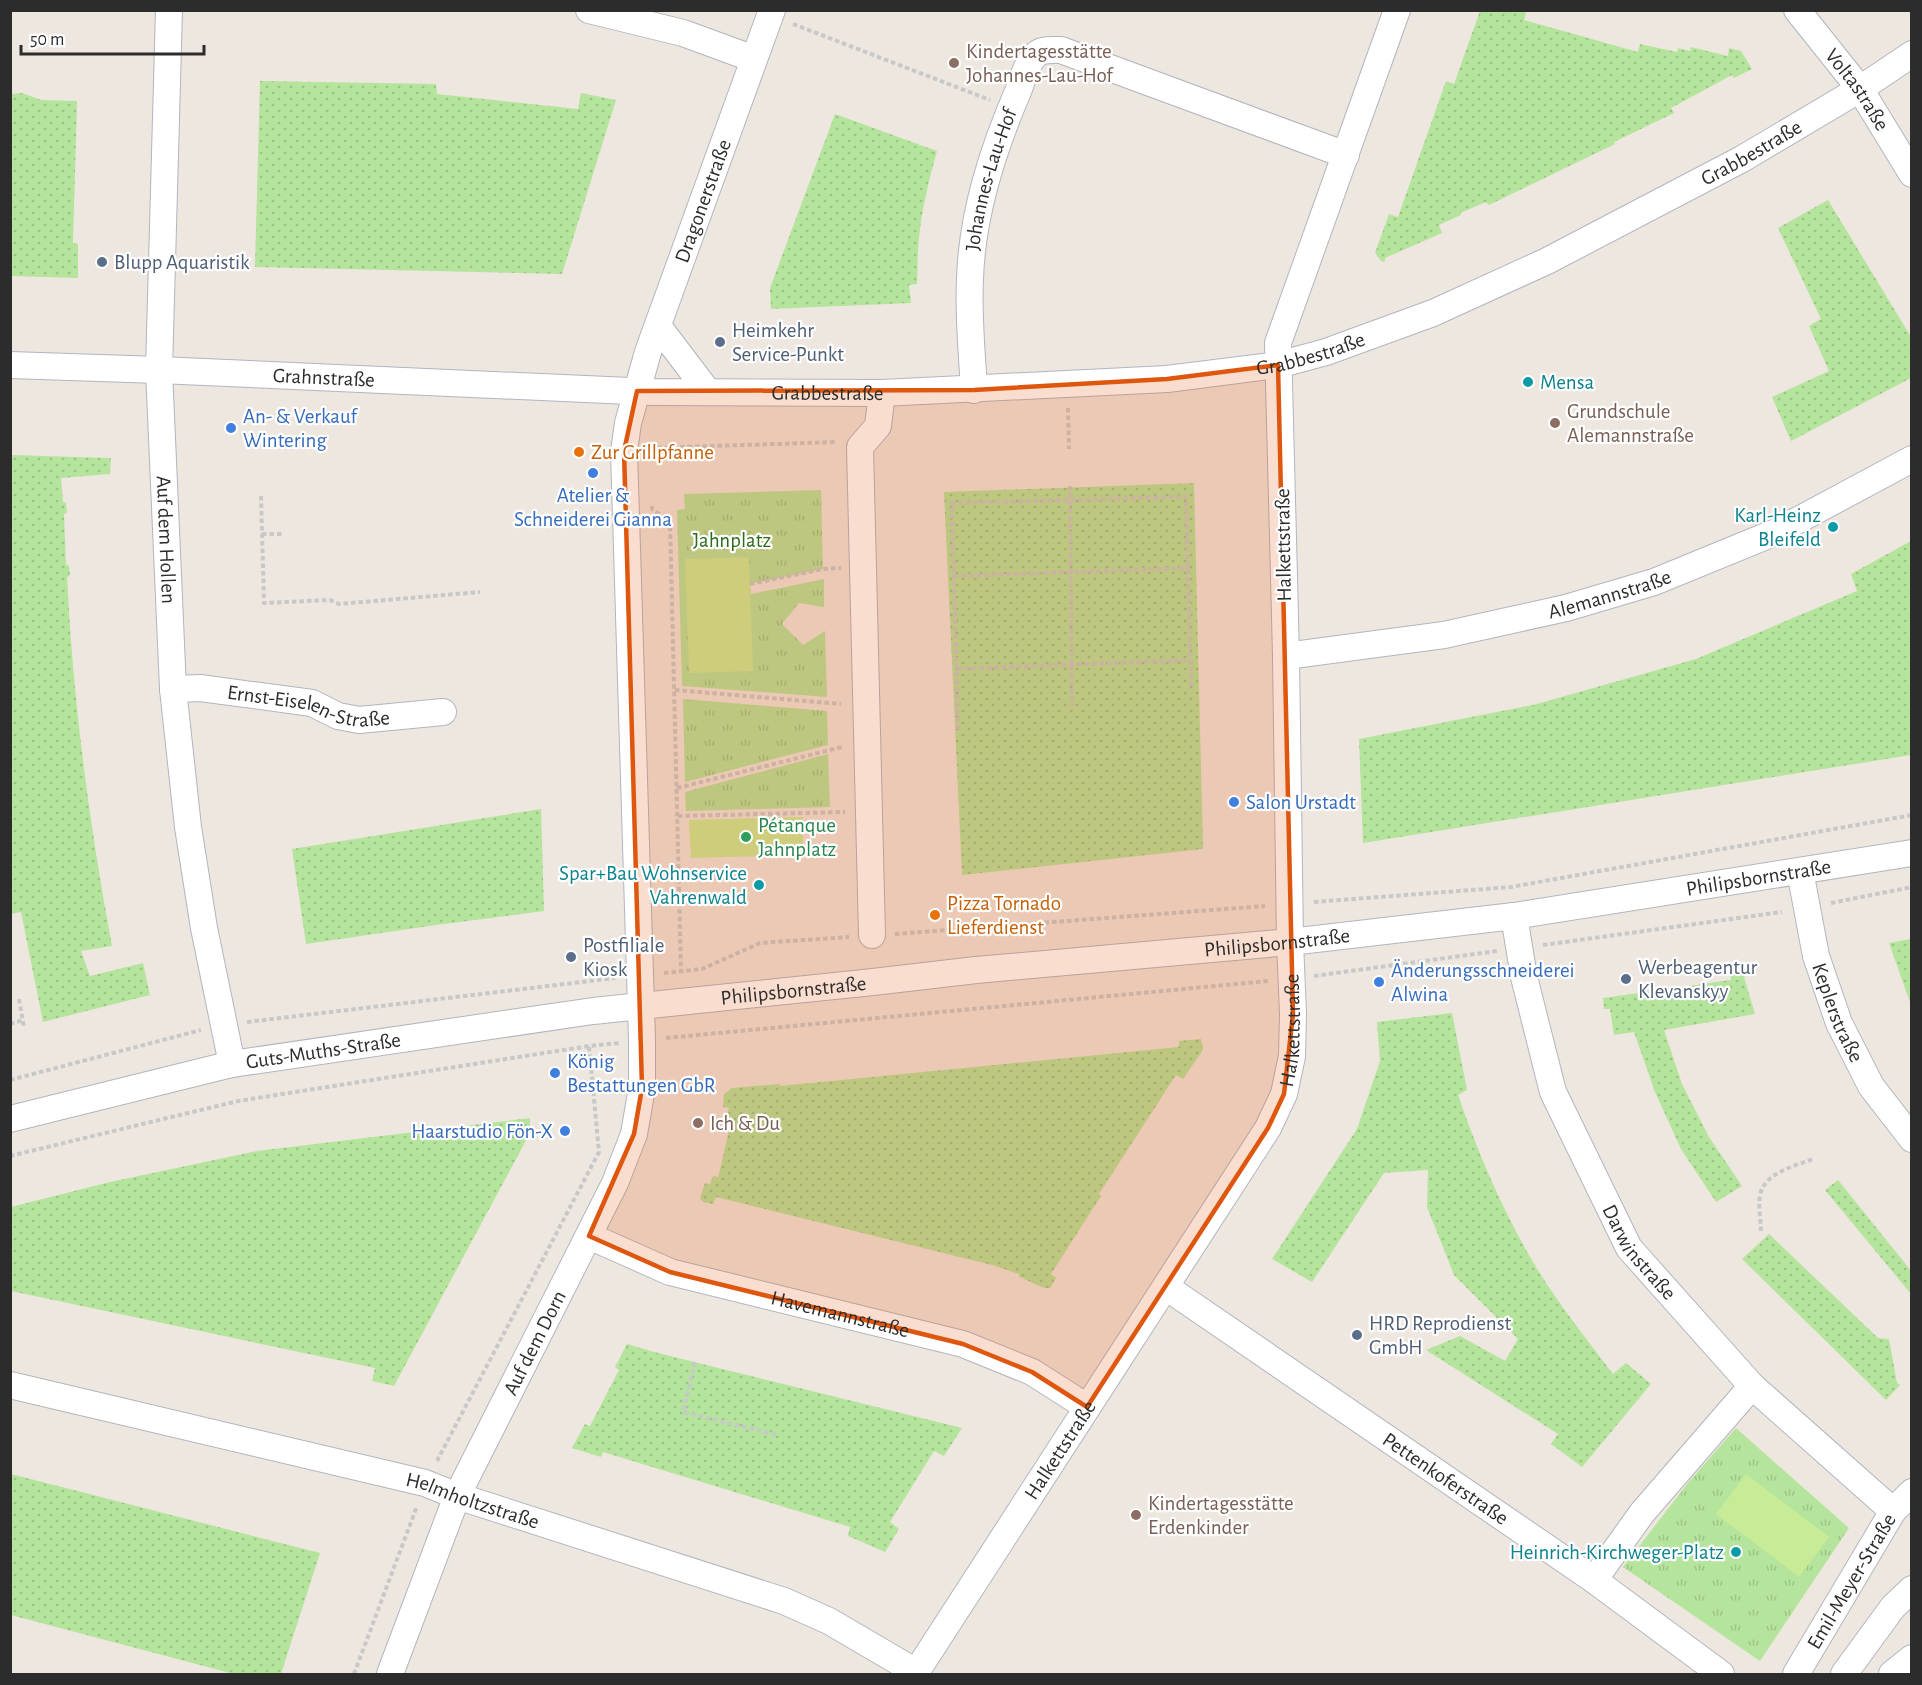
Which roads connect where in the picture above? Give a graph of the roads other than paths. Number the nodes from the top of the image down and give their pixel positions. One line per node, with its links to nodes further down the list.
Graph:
1 (169, 10): 14 (street, Auf dem Hollen)
2 (589, 10): 7 (street)
3 (1397, 10): 9 (street, Halkettstraße)
4 (1797, 10): 8 (street, Voltastraße)
5 (771, 13): 7 (street, Dragonerstraße)
6 (1911, 54): 8 (street, Grabbestraße)
7 (754, 59): 11 (street, Dragonerstraße)
8 (1860, 89): 10 (street, Voltastraße); 13 (street, Grabbestraße)
9 (1346, 155): 13 (street, Halkettstraße); 15 (street, Johannes-Lau-Hof)
10 (1911, 174)
11 (658, 326): 16 (street, Dragonerstraße); 17 (street)
12 (10, 365): 14 (street, Grahnstraße)
13 (1278, 365): 15 (street, Grabbestraße); 20 (street, Halkettstraße)
14 (159, 370): 16 (street, Grahnstraße); 21 (street, Auf dem Hollen)
15 (974, 390): 18 (street, Grabbestraße)
16 (637, 391): 17 (street, Grabbestraße); 28 (street)
17 (708, 392): 18 (street, Grabbestraße)
18 (882, 393): 26 (street)
19 (1911, 459): 20 (street, Alemannstraße)
20 (1286, 656): 27 (street, Halkettstraße)
21 (173, 689): 22 (street, Ernst-Eiselen-Straße); 29 (street, Auf dem Hollen)
22 (443, 712)
23 (1911, 853): 24 (street, Philipsbornstraße)
24 (1800, 871): 25 (street, Philipsbornstraße); 31 (street, Keplerstraße)
25 (1514, 916): 27 (street, Philipsbornstraße); 35 (street, Darwinstraße)
26 (872, 936)
27 (1290, 942): 28 (street, Philipsbornstraße); 33 (street, Halkettstraße)
28 (640, 1005): 29 (street, Guts-Muths-Straße); 32 (street, Auf dem Dorn)
29 (232, 1064): 30 (street, Guts-Muths-Straße)
30 (10, 1119)
31 (1911, 1139)
32 (589, 1236): 36 (street, Havemannstraße); 38 (street, Auf dem Dorn)
33 (1166, 1287): 36 (street, Halkettstraße); 40 (street, Pettenkoferstraße)
34 (10, 1384): 38 (street, Helmholtzstraße)
35 (1752, 1386): 39 (street, Darwinstraße); 40 (street)
36 (1087, 1407): 43 (street, Halkettstraße)
37 (1911, 1492): 39 (street, Emil-Meyer-Straße)
38 (457, 1496): 43 (street, Helmholtzstraße); 44 (street, Auf dem Dorn)
39 (1893, 1511): 46 (street, Emil-Meyer-Straße)
40 (1594, 1580): 45 (street, Pettenkoferstraße)
41 (1911, 1589): 47 (street)
42 (1911, 1658): 48 (street)
43 (916, 1673)
44 (390, 1674)
45 (1721, 1674)
46 (1796, 1674)
47 (1844, 1674)
48 (1892, 1674)

